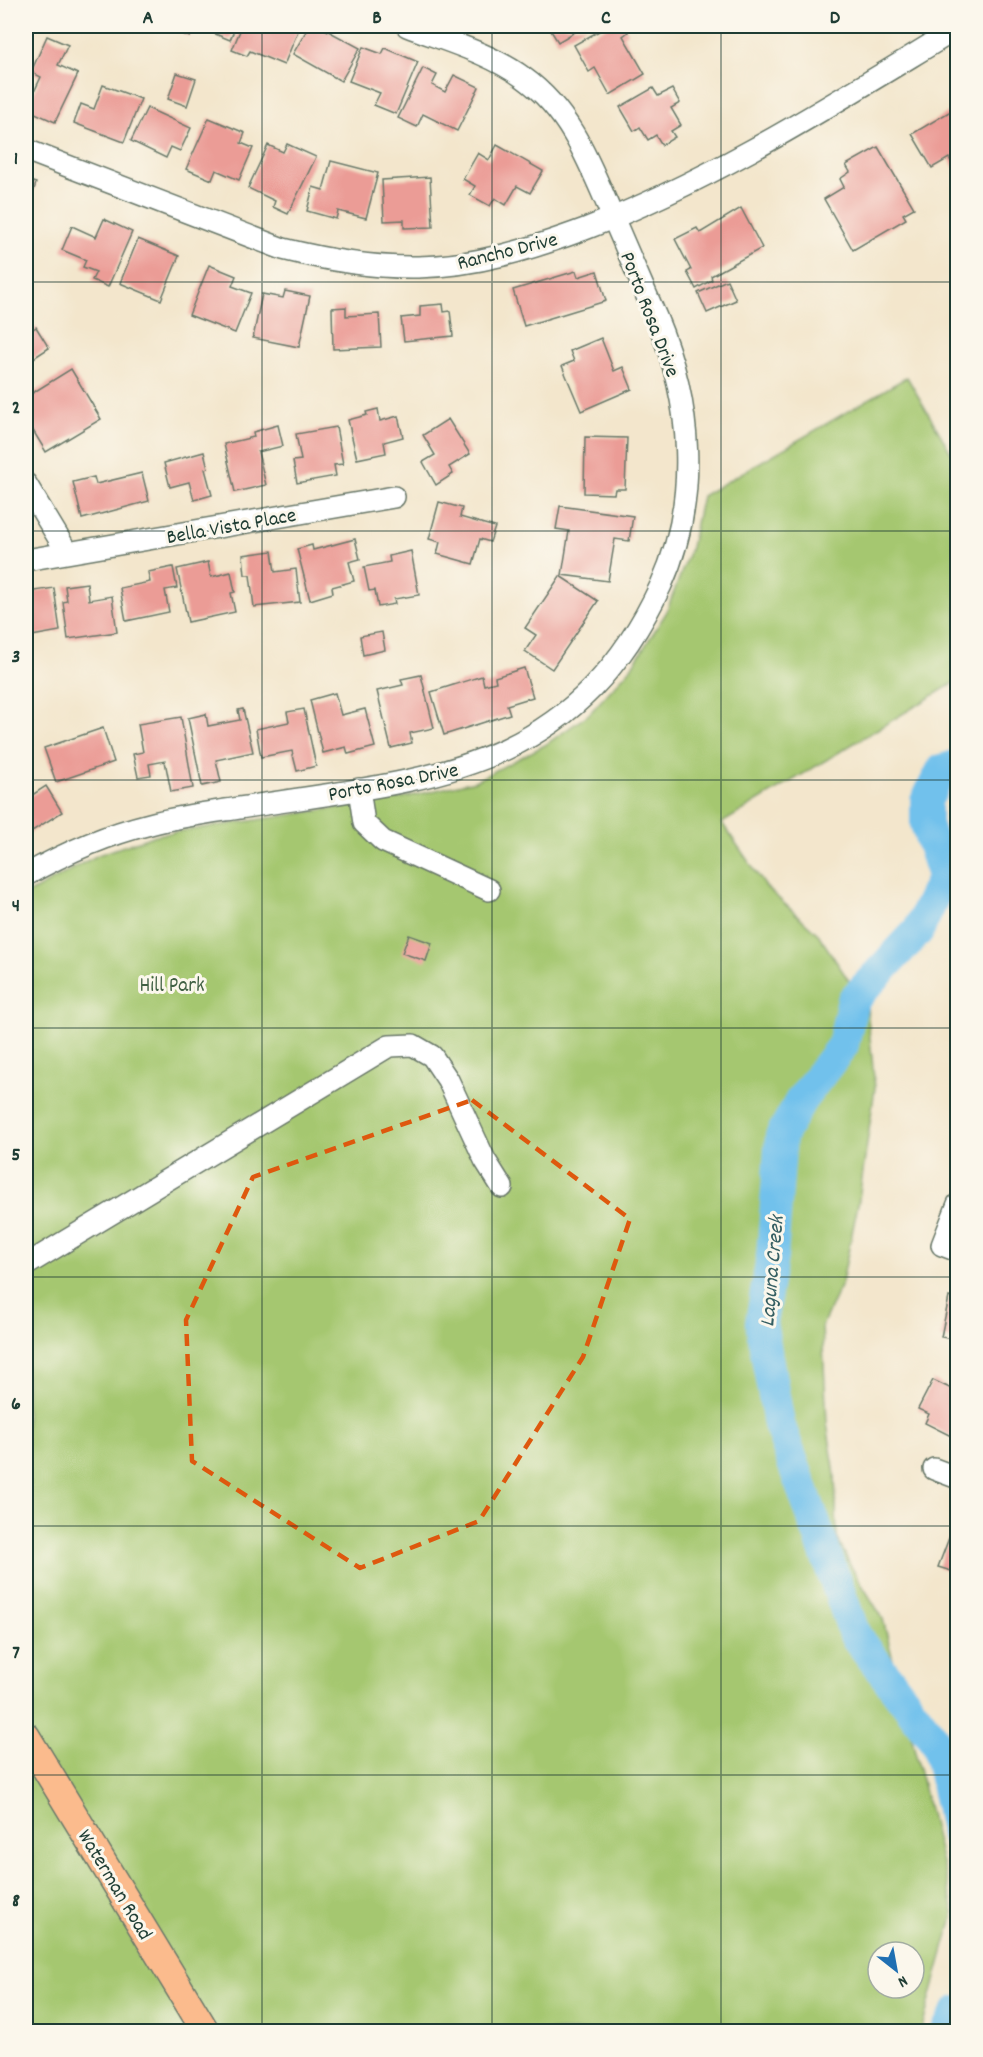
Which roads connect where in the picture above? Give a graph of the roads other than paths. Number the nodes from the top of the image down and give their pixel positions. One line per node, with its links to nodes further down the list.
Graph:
1 (408, 26): 4 (street, Porto Rosa Drive)
2 (957, 28): 4 (street, Rancho Drive)
3 (26, 150): 4 (street, Rancho Drive)
4 (613, 218): 9 (street, Porto Rosa Drive)
5 (26, 484): 7 (street)
6 (394, 497): 7 (street, Bella Vista Place)
7 (68, 552): 8 (street, Bella Vista Place)
8 (26, 560)
9 (358, 789): 10 (street, Porto Rosa Drive); 11 (street)
10 (26, 875)
11 (489, 890)
12 (502, 1186): 15 (street)
13 (957, 1204): 14 (street)
14 (957, 1251)
15 (26, 1265)
16 (934, 1469): 17 (street)
17 (957, 1478)
18 (26, 1736): 19 (main road, Waterman Road)
19 (206, 2031)

